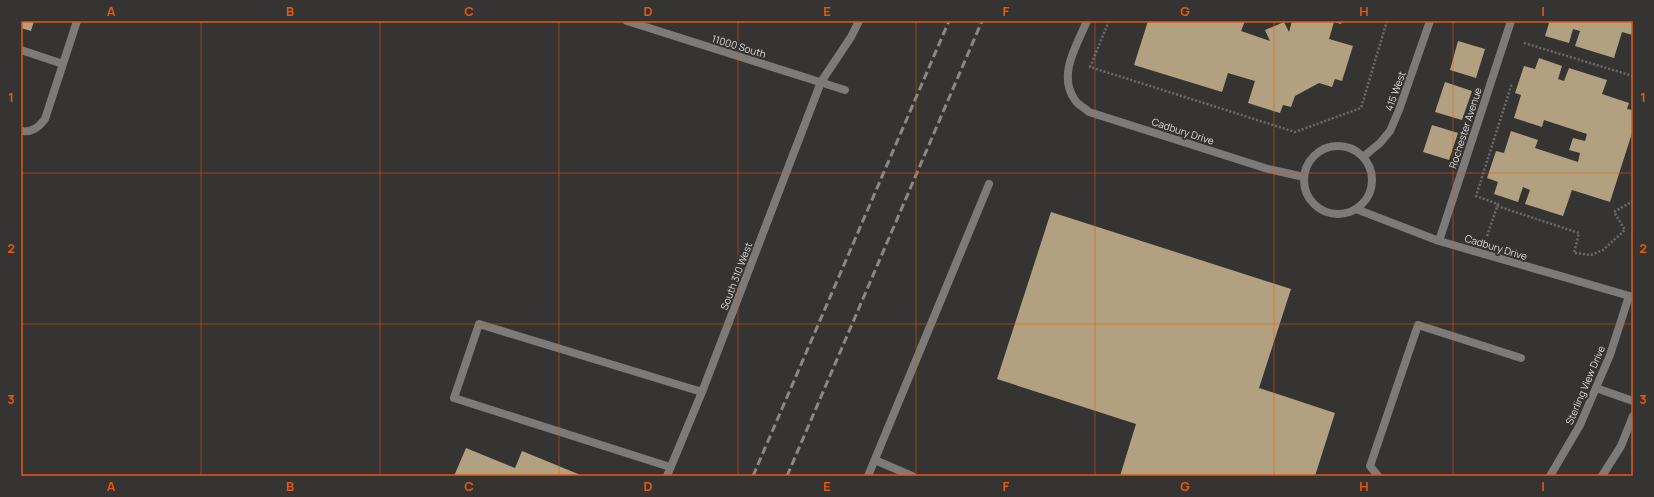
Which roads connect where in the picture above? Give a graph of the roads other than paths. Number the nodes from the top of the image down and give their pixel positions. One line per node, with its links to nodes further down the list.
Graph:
1 (77, 21): 8 (street)
2 (859, 21): 9 (street, South 310 West)
3 (1087, 21): 13 (street, Cadbury Drive)
4 (1430, 21): 12 (street, 415 West)
5 (1511, 21): 16 (street, Rochester Avenue)
6 (631, 22): 9 (street, 11000 South)
7 (21, 50): 8 (street)
8 (63, 64): 11 (street)
9 (821, 82): 10 (street, 11000 South); 20 (street, South 310 West)
10 (845, 90)
11 (21, 132)
12 (1363, 157): 13 (street); 15 (street)
13 (1304, 177): 15 (street)
14 (989, 184): 23 (street)
15 (1356, 209): 16 (street, Cadbury Drive)
16 (1439, 240): 17 (street, Cadbury Drive)
17 (1631, 297): 19 (street, Sterling View Drive)
18 (1522, 358): 28 (street)
19 (1596, 388): 21 (street); 29 (street, Sterling View Drive)
20 (702, 392): 24 (street, South 310 West); 24 (street)
21 (1633, 401)
22 (1633, 416): 30 (street)
23 (875, 460): 26 (street); 27 (street)
24 (670, 468): 25 (street, South 310 West)
25 (667, 476)
26 (868, 476)
27 (912, 476)
28 (1378, 476)
29 (1550, 476)
30 (1602, 476)

